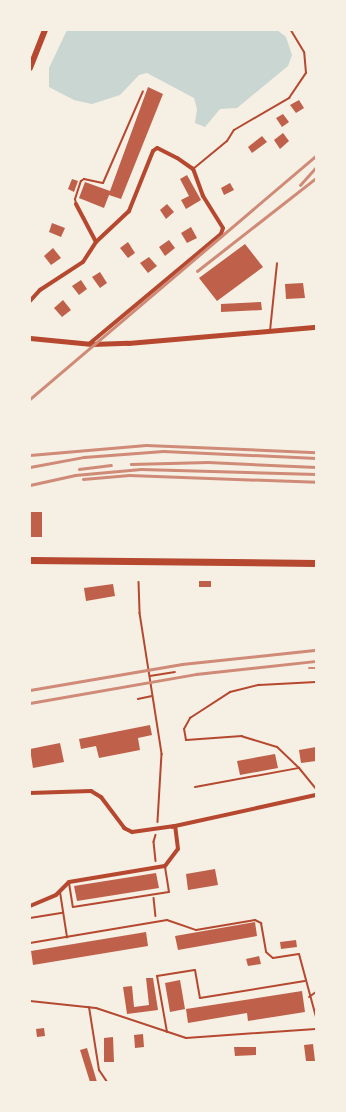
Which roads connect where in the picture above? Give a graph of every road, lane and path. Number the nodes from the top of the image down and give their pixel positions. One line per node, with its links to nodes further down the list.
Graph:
1 (45, 30): 3 (main road)
2 (291, 30): 5 (lane)
3 (30, 68)
4 (143, 91): 6 (lane)
5 (193, 169): 7 (street); 13 (street)
6 (76, 204): 7 (street)
7 (96, 242): 9 (street)
8 (277, 263): 11 (lane)
9 (30, 301)
10 (316, 327): 11 (street)
11 (270, 331): 13 (street)
12 (30, 338): 13 (street)
13 (88, 344)
14 (30, 560): 15 (highway)
15 (316, 562)
16 (139, 582): 18 (path)
17 (175, 672): 18 (path)
18 (149, 676): 20 (path)
19 (316, 682): 22 (lane)
20 (152, 696): 21 (path); 28 (path)
21 (138, 699)
22 (299, 768): 23 (lane); 24 (lane)
23 (195, 787)
24 (316, 789)
25 (30, 793): 28 (street)
26 (316, 795): 27 (street)
27 (175, 826): 28 (street); 30 (street)
28 (158, 829): 29 (path)
29 (156, 859)
30 (164, 866): 31 (street); 31 (lane)
31 (69, 882): 32 (street)
32 (60, 891): 34 (street); 35 (lane)
33 (154, 898): 37 (path)
34 (30, 906)
35 (63, 913): 36 (lane); 38 (lane)
36 (30, 918)
37 (156, 918)
38 (67, 937): 39 (lane); 40 (lane)
39 (30, 943)
40 (305, 981): 42 (lane); 47 (lane)
41 (316, 992): 42 (lane)
42 (309, 997): 45 (lane)
43 (30, 1001): 44 (lane)
44 (89, 1007): 47 (lane); 48 (lane)
45 (316, 1017)
46 (316, 1029): 47 (lane)
47 (166, 1032)
48 (107, 1082)
49 (124, 1082): 50 (lane)
50 (140, 1082)

